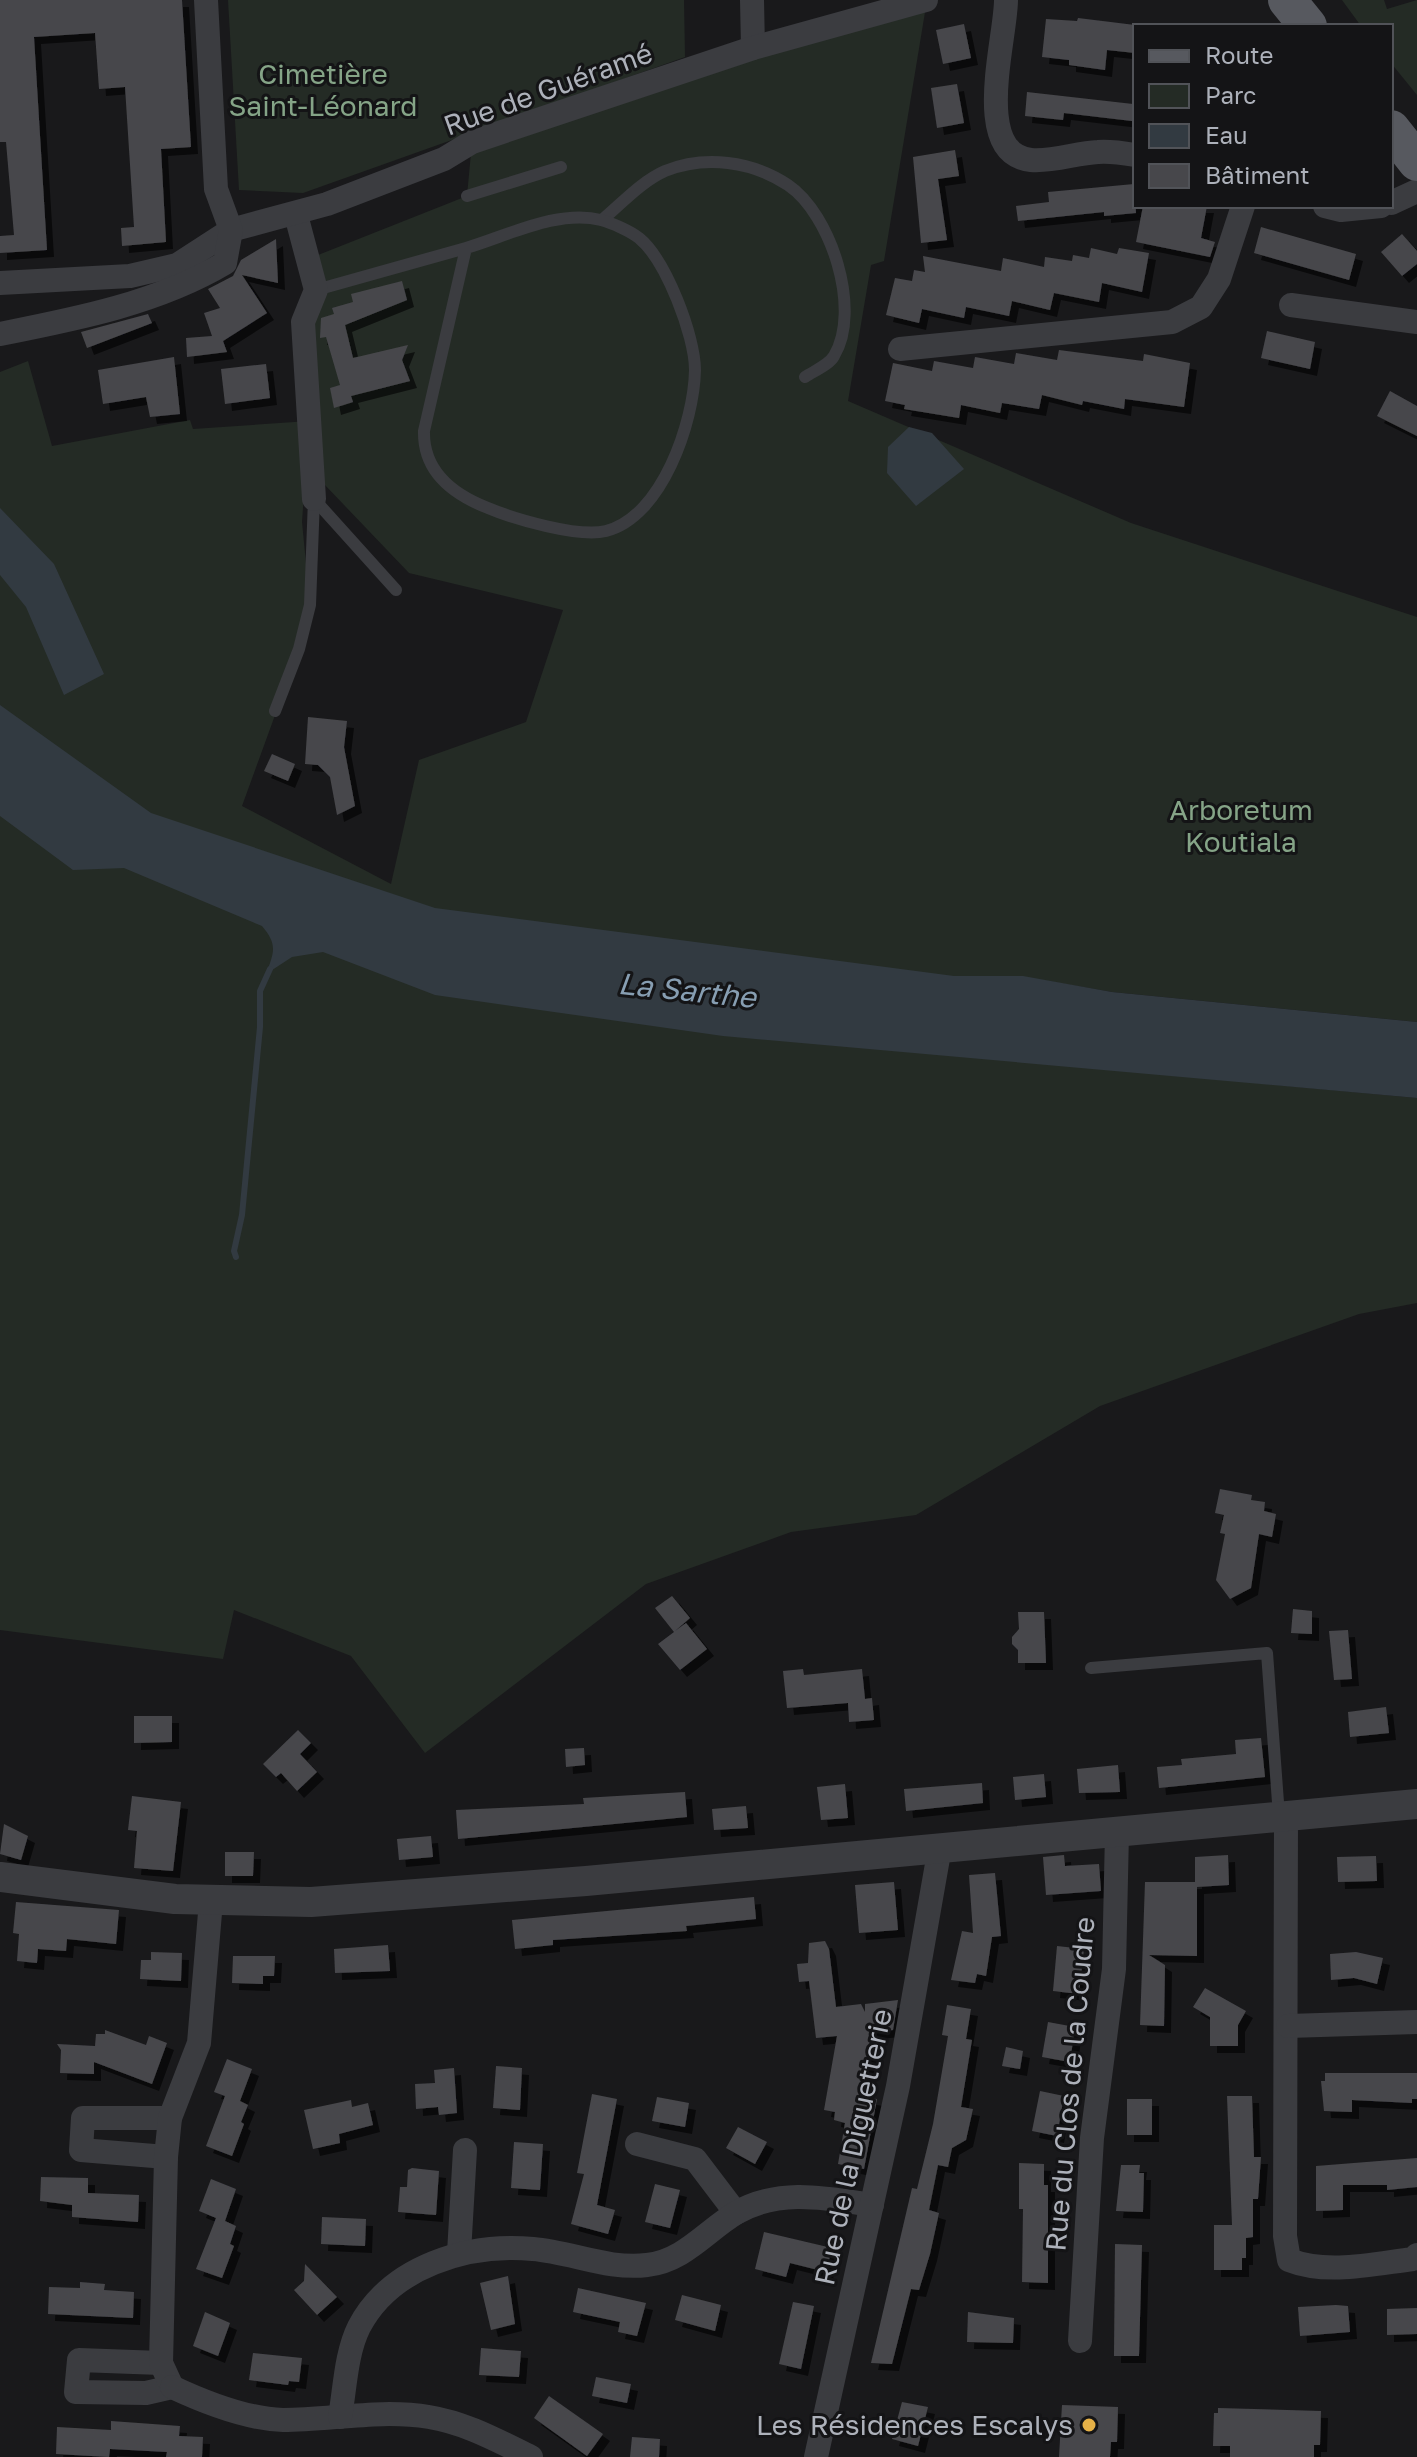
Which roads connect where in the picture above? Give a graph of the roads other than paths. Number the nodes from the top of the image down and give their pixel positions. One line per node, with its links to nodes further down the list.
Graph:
1 (206, 0): 20 (street)
2 (752, 0): 7 (street)
3 (926, 0): 7 (street, Rue de Guéramé)
4 (1006, 0): 9 (street)
5 (1287, 0): 6 (main road)
6 (1306, 24)
7 (753, 48): 18 (street, Rue de Guéramé)
8 (1393, 132): 10 (main road)
9 (1133, 155)
10 (1417, 162)
11 (561, 167): 13 (lane)
12 (1417, 191): 14 (street)
13 (467, 196)
14 (1393, 202)
15 (1242, 208): 27 (street)
16 (1333, 208): 17 (street)
17 (1361, 208)
18 (296, 215): 20 (street, Rue de Guéramé); 23 (street)
19 (602, 220): 21 (lane); 21 (lane); 28 (lane)
20 (231, 230): 22 (street, Rue de Guéramé); 26 (street)
21 (466, 248): 23 (lane)
22 (0, 283)
23 (316, 290): 29 (street)
24 (1291, 305): 25 (street)
25 (1417, 322)
26 (0, 334)
27 (900, 349)
28 (805, 377)
29 (314, 499): 30 (lane); 31 (lane)
30 (396, 590)
31 (275, 711)
32 (1091, 1668): 34 (lane)
33 (1417, 1804): 34 (street)
34 (1282, 1815): 35 (street); 40 (street)
35 (1117, 1832): 36 (street); 49 (street, Rue du Clos de la Coudre)
36 (940, 1847): 38 (street); 45 (street, Rue de la Diguetterie)
37 (0, 1877): 38 (street)
38 (211, 1901): 41 (street)
39 (1417, 2022): 40 (street)
40 (1288, 2026): 48 (street)
41 (170, 2118): 44 (street); 44 (street)
42 (637, 2144): 46 (street)
43 (465, 2150): 47 (street)
44 (166, 2157): 50 (street)
45 (872, 2205): 46 (street); 54 (street, Rue de la Diguetterie)
46 (736, 2213): 47 (street)
47 (459, 2253): 52 (street)
48 (1417, 2255)
49 (1080, 2341)
50 (161, 2363): 51 (street); 51 (street)
51 (172, 2387): 52 (street)
52 (340, 2417): 53 (street)
53 (531, 2457)
54 (816, 2457)

